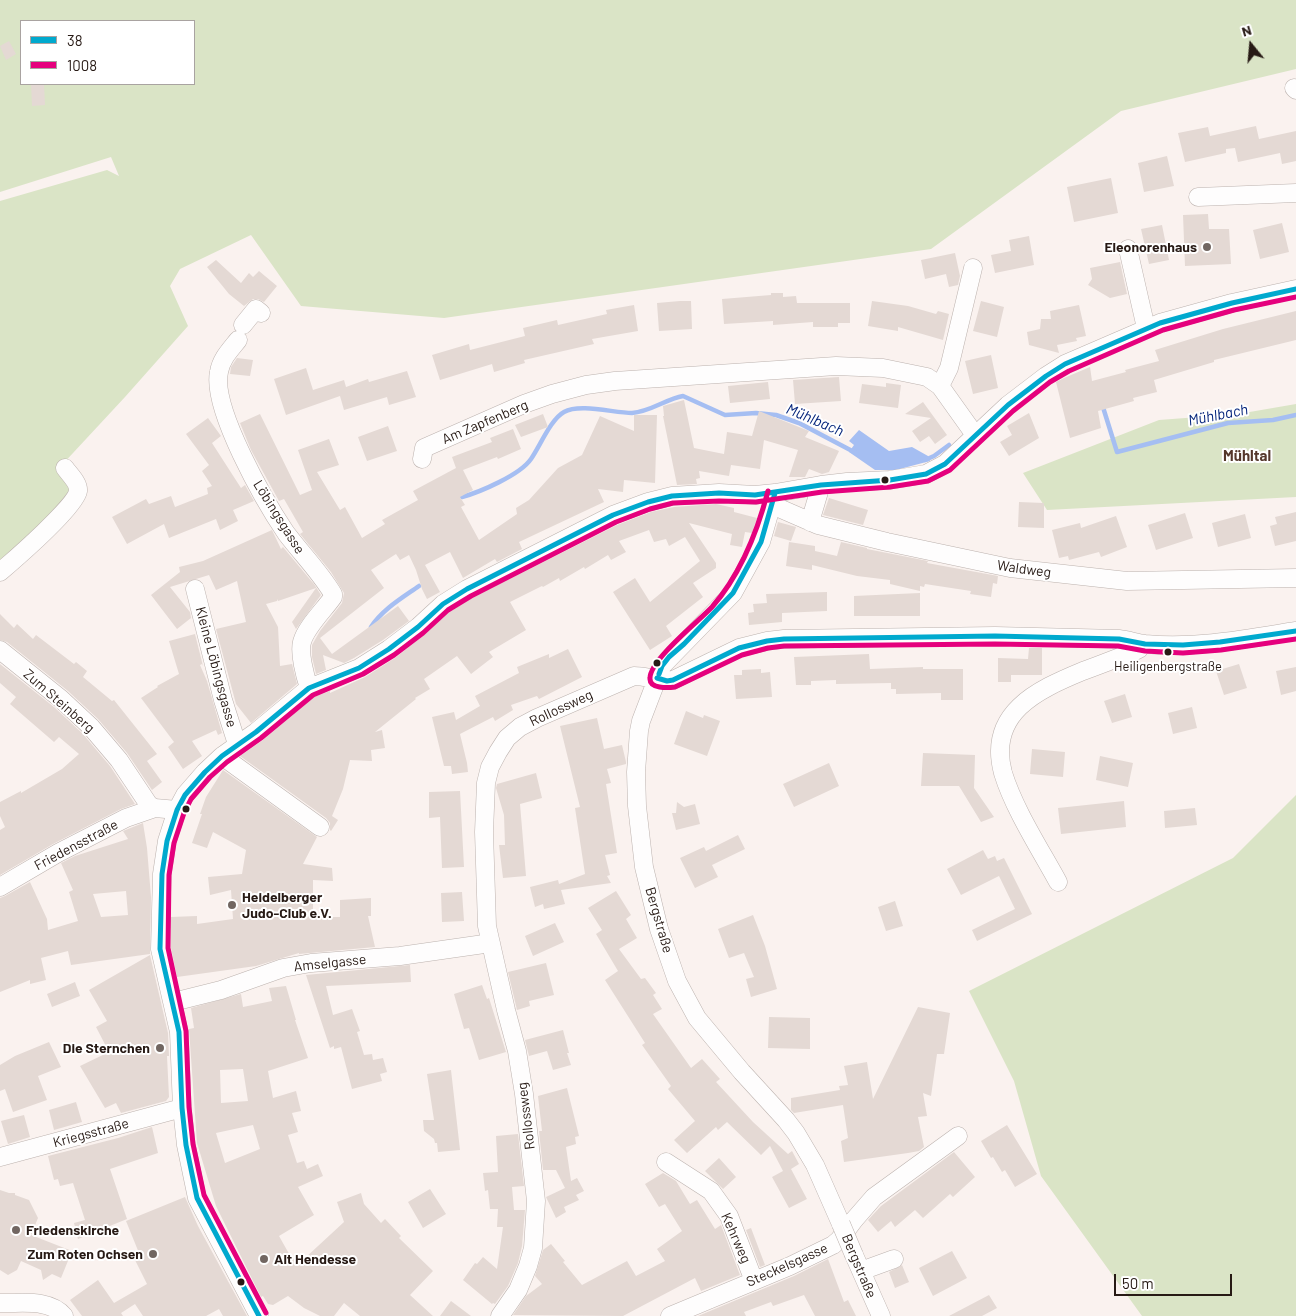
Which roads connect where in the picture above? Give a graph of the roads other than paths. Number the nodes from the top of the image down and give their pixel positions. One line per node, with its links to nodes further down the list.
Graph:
1 (1296, 193): 2 (street)
2 (1198, 197)
3 (1128, 249): 7 (street)
4 (973, 268): 8 (street)
5 (1296, 289): 7 (street)
6 (260, 313): 22 (street, Löbingsgasse)
7 (1146, 328): 9 (street)
8 (940, 386): 9 (street, Am Zapfenberg); 10 (street, Am Zapfenberg)
9 (975, 435): 12 (street)
10 (422, 459)
11 (65, 468): 15 (street)
12 (821, 485): 13 (street); 14 (street)
13 (774, 499): 14 (street, Waldweg); 21 (street, Bergstraße); 22 (street)
14 (810, 522): 16 (street, Waldweg)
15 (0, 572)
16 (1296, 578)
17 (195, 589): 23 (street, Kleine Löbingsgasse)
18 (1296, 631): 19 (street)
19 (1142, 644): 21 (street, Rollossweg); 28 (street)
20 (0, 650): 25 (street, Zum Steinberg)
21 (657, 678): 30 (street, Rollossweg); 37 (street, Bergstraße, bridge)
22 (309, 688): 23 (street)
23 (238, 744): 24 (street)
24 (222, 756): 26 (street); 27 (street)
25 (155, 808): 26 (street); 29 (street, Friedensstraße)
26 (177, 810): 31 (street)
27 (320, 827)
28 (1058, 882)
29 (0, 887)
30 (491, 943): 31 (street, Amselgasse); 42 (street, Rollossweg)
31 (173, 1002): 32 (street)
32 (182, 1108): 34 (street, Kriegsstraße); 41 (street)
33 (958, 1136): 38 (street, Steckelsgasse)
34 (0, 1157)
35 (666, 1162): 38 (street, Kehrweg)
36 (894, 1259): 37 (street)
37 (861, 1271): 44 (street, Bergstraße)
38 (754, 1281): 43 (street, Steckelsgasse)
39 (0, 1303): 40 (street)
40 (64, 1316)
41 (259, 1316)
42 (500, 1316)
43 (670, 1316)
44 (881, 1316)

